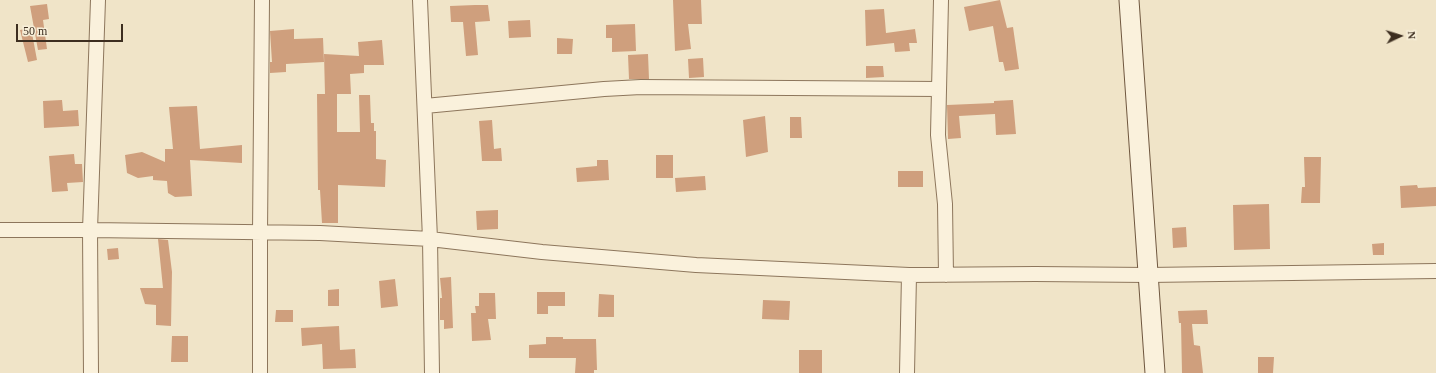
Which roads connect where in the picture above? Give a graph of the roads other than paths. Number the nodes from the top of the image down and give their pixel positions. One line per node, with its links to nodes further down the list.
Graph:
1 (98, 0): 9 (street)
2 (262, 0): 10 (street)
3 (420, 0): 7 (street)
4 (941, 0): 6 (street)
5 (1129, 0): 15 (street)
6 (939, 89): 7 (street); 14 (street)
7 (425, 106): 11 (street)
8 (0, 230): 9 (street)
9 (90, 230): 10 (street); 16 (street)
10 (260, 232): 11 (street); 17 (street)
11 (430, 239): 13 (street); 18 (street)
12 (1436, 271): 15 (street)
13 (909, 275): 14 (street); 19 (street)
14 (946, 275): 15 (street)
15 (1148, 275): 20 (street)
16 (91, 373)
17 (260, 373)
18 (432, 373)
19 (907, 373)
20 (1155, 373)

